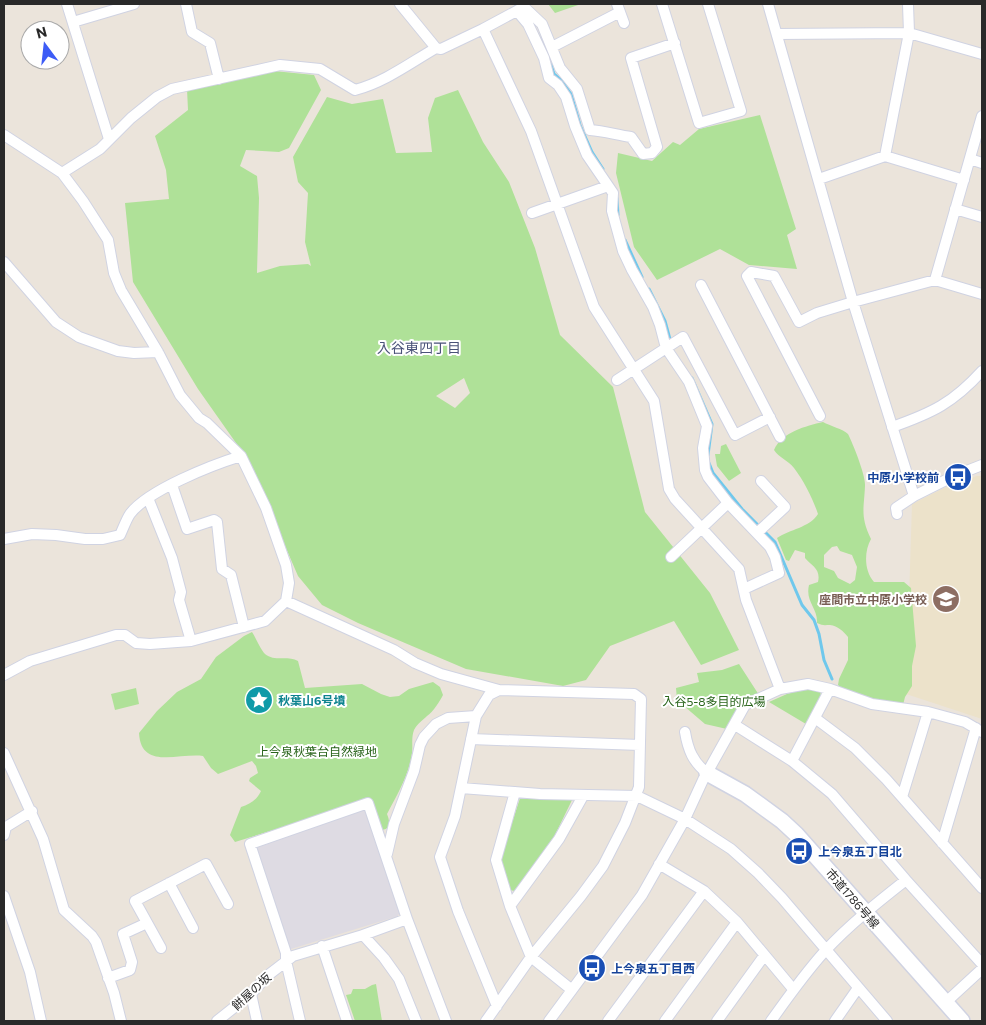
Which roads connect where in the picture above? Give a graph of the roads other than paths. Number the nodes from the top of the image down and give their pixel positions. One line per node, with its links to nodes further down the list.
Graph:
1 (67, 4): 11 (street)
2 (134, 4): 11 (street)
3 (186, 4): 20 (street)
4 (400, 4): 17 (street)
5 (662, 4): 16 (street)
6 (708, 4): 16 (street)
7 (768, 4): 15 (street)
8 (908, 4): 14 (street)
9 (518, 7): 13 (street); 18 (street); 30 (street)
10 (619, 8): 12 (street); 18 (street)
11 (73, 22): 23 (street)
12 (624, 23)
13 (483, 29): 17 (street); 31 (street)
14 (909, 33): 15 (street); 19 (street); 24 (street)
15 (777, 34): 28 (street)
16 (675, 44): 18 (street)
17 (436, 48): 20 (street)
18 (552, 48)
19 (982, 54)
20 (219, 79): 23 (street)
21 (982, 116): 25 (street)
22 (4, 135): 27 (street)
23 (109, 139): 27 (street)
24 (885, 156): 28 (street); 29 (street)
25 (970, 159): 26 (street); 29 (street)
26 (982, 163)
27 (62, 173): 41 (street)
28 (820, 180): 39 (street)
29 (964, 180): 32 (street)
30 (608, 186): 31 (street); 40 (street)
31 (557, 204): 33 (street); 42 (street)
32 (955, 209): 34 (street); 36 (street)
33 (532, 213)
34 (982, 217)
35 (4, 262): 41 (street)
36 (935, 280): 38 (street); 39 (street)
37 (701, 285): 46 (street)
38 (982, 294)
39 (854, 302): 45 (street); 47 (street)
40 (671, 345): 42 (street); 46 (street); 55 (street)
41 (158, 352): 49 (street)
42 (634, 369): 44 (street); 57 (street)
43 (982, 371): 47 (street)
44 (617, 380)
45 (820, 416)
46 (770, 417): 48 (street)
47 (892, 427): 53 (street)
48 (780, 437)
49 (241, 456): 52 (street); 62 (street)
50 (981, 467): 53 (street)
51 (761, 482): 58 (street)
52 (172, 485): 54 (street); 63 (street)
53 (914, 496): 56 (street)
54 (148, 498): 59 (street); 64 (street)
55 (728, 502): 57 (street); 58 (street)
56 (897, 514)
57 (701, 528): 60 (street); 61 (street)
58 (760, 530): 61 (street)
59 (4, 539)
60 (671, 557)
61 (744, 589): 66 (street)
62 (286, 601): 63 (street); 68 (street)
63 (244, 627): 64 (street)
64 (191, 641): 65 (street)
65 (4, 675)
66 (780, 689): 67 (street); 72 (street)
67 (830, 689): 69 (street); 71 (street)
68 (499, 690): 70 (street); 76 (street)
69 (928, 712): 73 (street); 84 (street)
70 (476, 716): 75 (street); 89 (street)
71 (815, 718): 78 (street); 84 (street)
72 (735, 725): 78 (street); 79 (street)
73 (979, 730): 88 (street)
74 (685, 732): 79 (street)
75 (471, 739): 76 (street); 80 (street)
76 (640, 746): 83 (street)
77 (4, 753): 85 (street)
78 (792, 762): 91 (street)
79 (707, 773): 86 (street); 98 (street, 市道1786号線)
80 (461, 788): 81 (street); 118 (street)
81 (516, 792): 82 (street); 97 (street)
82 (583, 796): 83 (street); 97 (street)
83 (637, 796): 86 (street); 108 (street)
84 (902, 797): 88 (street)
85 (32, 811): 87 (street); 112 (street)
86 (685, 820): 90 (street); 106 (street)
87 (4, 835)
88 (942, 843): 93 (street)
89 (387, 855): 99 (street); 109 (street)
90 (659, 864): 94 (street); 115 (street)
91 (906, 880): 98 (street); 110 (street)
92 (169, 883): 96 (street); 101 (street); 102 (street)
93 (982, 888)
94 (704, 891): 100 (street); 129 (street)
95 (4, 896): 119 (street)
96 (228, 904)
97 (510, 906): 108 (street)
98 (866, 912): 106 (street); 117 (street, 市道1786号線)
99 (407, 919): 103 (street, 餅屋の坂); 126 (street)
100 (737, 922): 107 (street); 130 (street)
101 (146, 923): 105 (street); 112 (street)
102 (193, 928)
103 (363, 935): 104 (street, 餅屋の坂); 125 (street)
104 (322, 946): 109 (street, 餅屋の坂); 124 (street)
105 (161, 948)
106 (825, 950): 113 (street); 114 (street)
107 (764, 956): 114 (street); 131 (street)
108 (531, 957): 115 (street); 118 (street)
109 (286, 961): 116 (street, 餅屋の坂); 123 (street)
110 (982, 964)
111 (982, 970): 117 (street)
112 (108, 978): 120 (street)
113 (858, 988): 133 (street); 134 (street)
114 (793, 989): 132 (street)
115 (572, 990): 128 (street)
116 (251, 994): 121 (street, 餅屋の坂); 122 (street)
117 (945, 1003): 135 (street, 市道1786号線)
118 (497, 1006): 127 (street)
119 (41, 1021)
120 (121, 1021)
121 (217, 1021)
122 (257, 1021)
123 (300, 1021)
124 (348, 1021)
125 (416, 1021)
126 (446, 1021)
127 (486, 1021)
128 (549, 1021)
129 (608, 1021)
130 (665, 1021)
131 (717, 1021)
132 (770, 1021)
133 (835, 1021)
134 (887, 1021)
135 (962, 1021)

